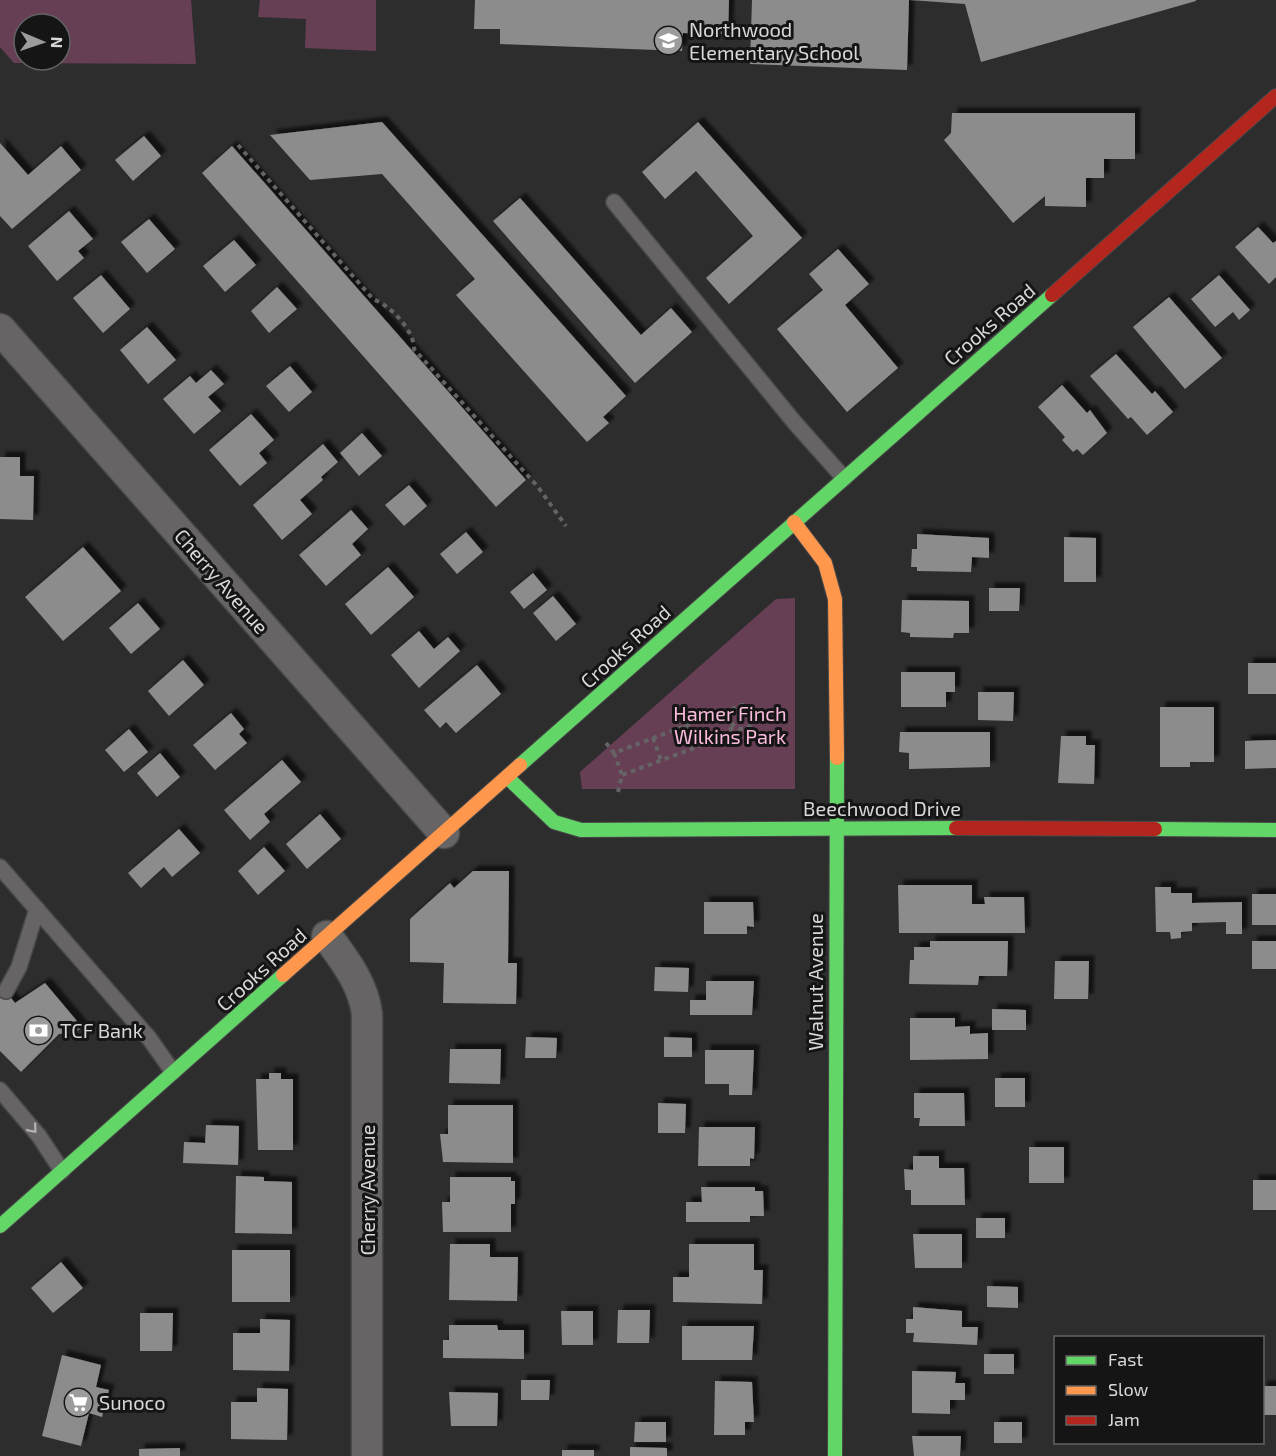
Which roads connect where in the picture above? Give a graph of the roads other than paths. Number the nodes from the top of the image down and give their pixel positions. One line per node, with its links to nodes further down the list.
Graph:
1 (1276, 96): 4 (street, Crooks Road)
2 (614, 202): 4 (lane)
3 (0, 329): 9 (street, Cherry Avenue)
4 (844, 478): 5 (street, Crooks Road)
5 (794, 522): 6 (street, Crooks Road); 7 (street, Walnut Avenue)
6 (507, 777): 7 (street, Beechwood Drive); 9 (street, Crooks Road)
7 (836, 827): 8 (street, Beechwood Drive); 19 (street, Walnut Avenue)
8 (1276, 830)
9 (444, 833): 12 (street, Crooks Road)
10 (0, 867): 11 (lane)
11 (37, 909): 13 (lane); 14 (lane)
12 (327, 936): 14 (street, Crooks Road); 18 (street, Cherry Avenue)
13 (6, 991)
14 (173, 1072): 16 (street, Crooks Road)
15 (0, 1090): 16 (lane, one-way to 16)
16 (62, 1171): 17 (street, Crooks Road)
17 (0, 1226)
18 (367, 1456)
19 (835, 1456)

